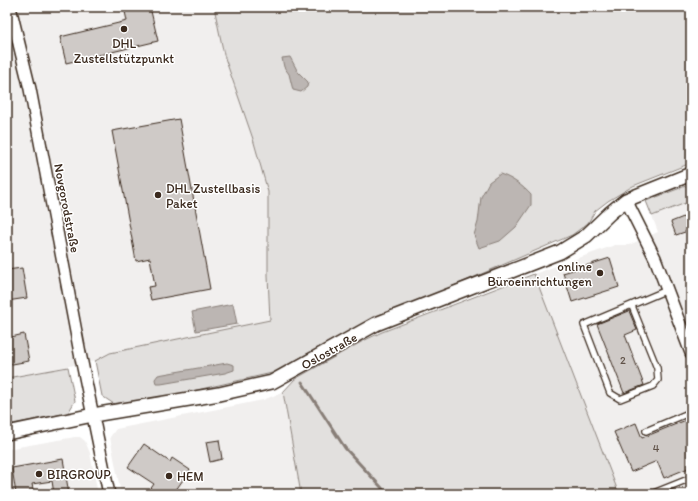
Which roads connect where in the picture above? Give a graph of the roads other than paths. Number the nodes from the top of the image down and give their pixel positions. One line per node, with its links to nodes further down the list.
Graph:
1 (10, 7): 8 (street, Novgorodstraße)
2 (691, 174): 3 (street, Oslostraße)
3 (626, 200): 4 (street); 8 (street, Oslostraße)
4 (667, 290): 5 (lane); 6 (street)
5 (632, 306): 5 (lane)
6 (691, 353)
7 (691, 412): 9 (lane)
8 (93, 415): 10 (street, Oslostraße); 12 (street, Novgorodstraße)
9 (646, 431)
10 (7, 433)
11 (691, 478): 13 (lane)
12 (109, 494)
13 (651, 494)

